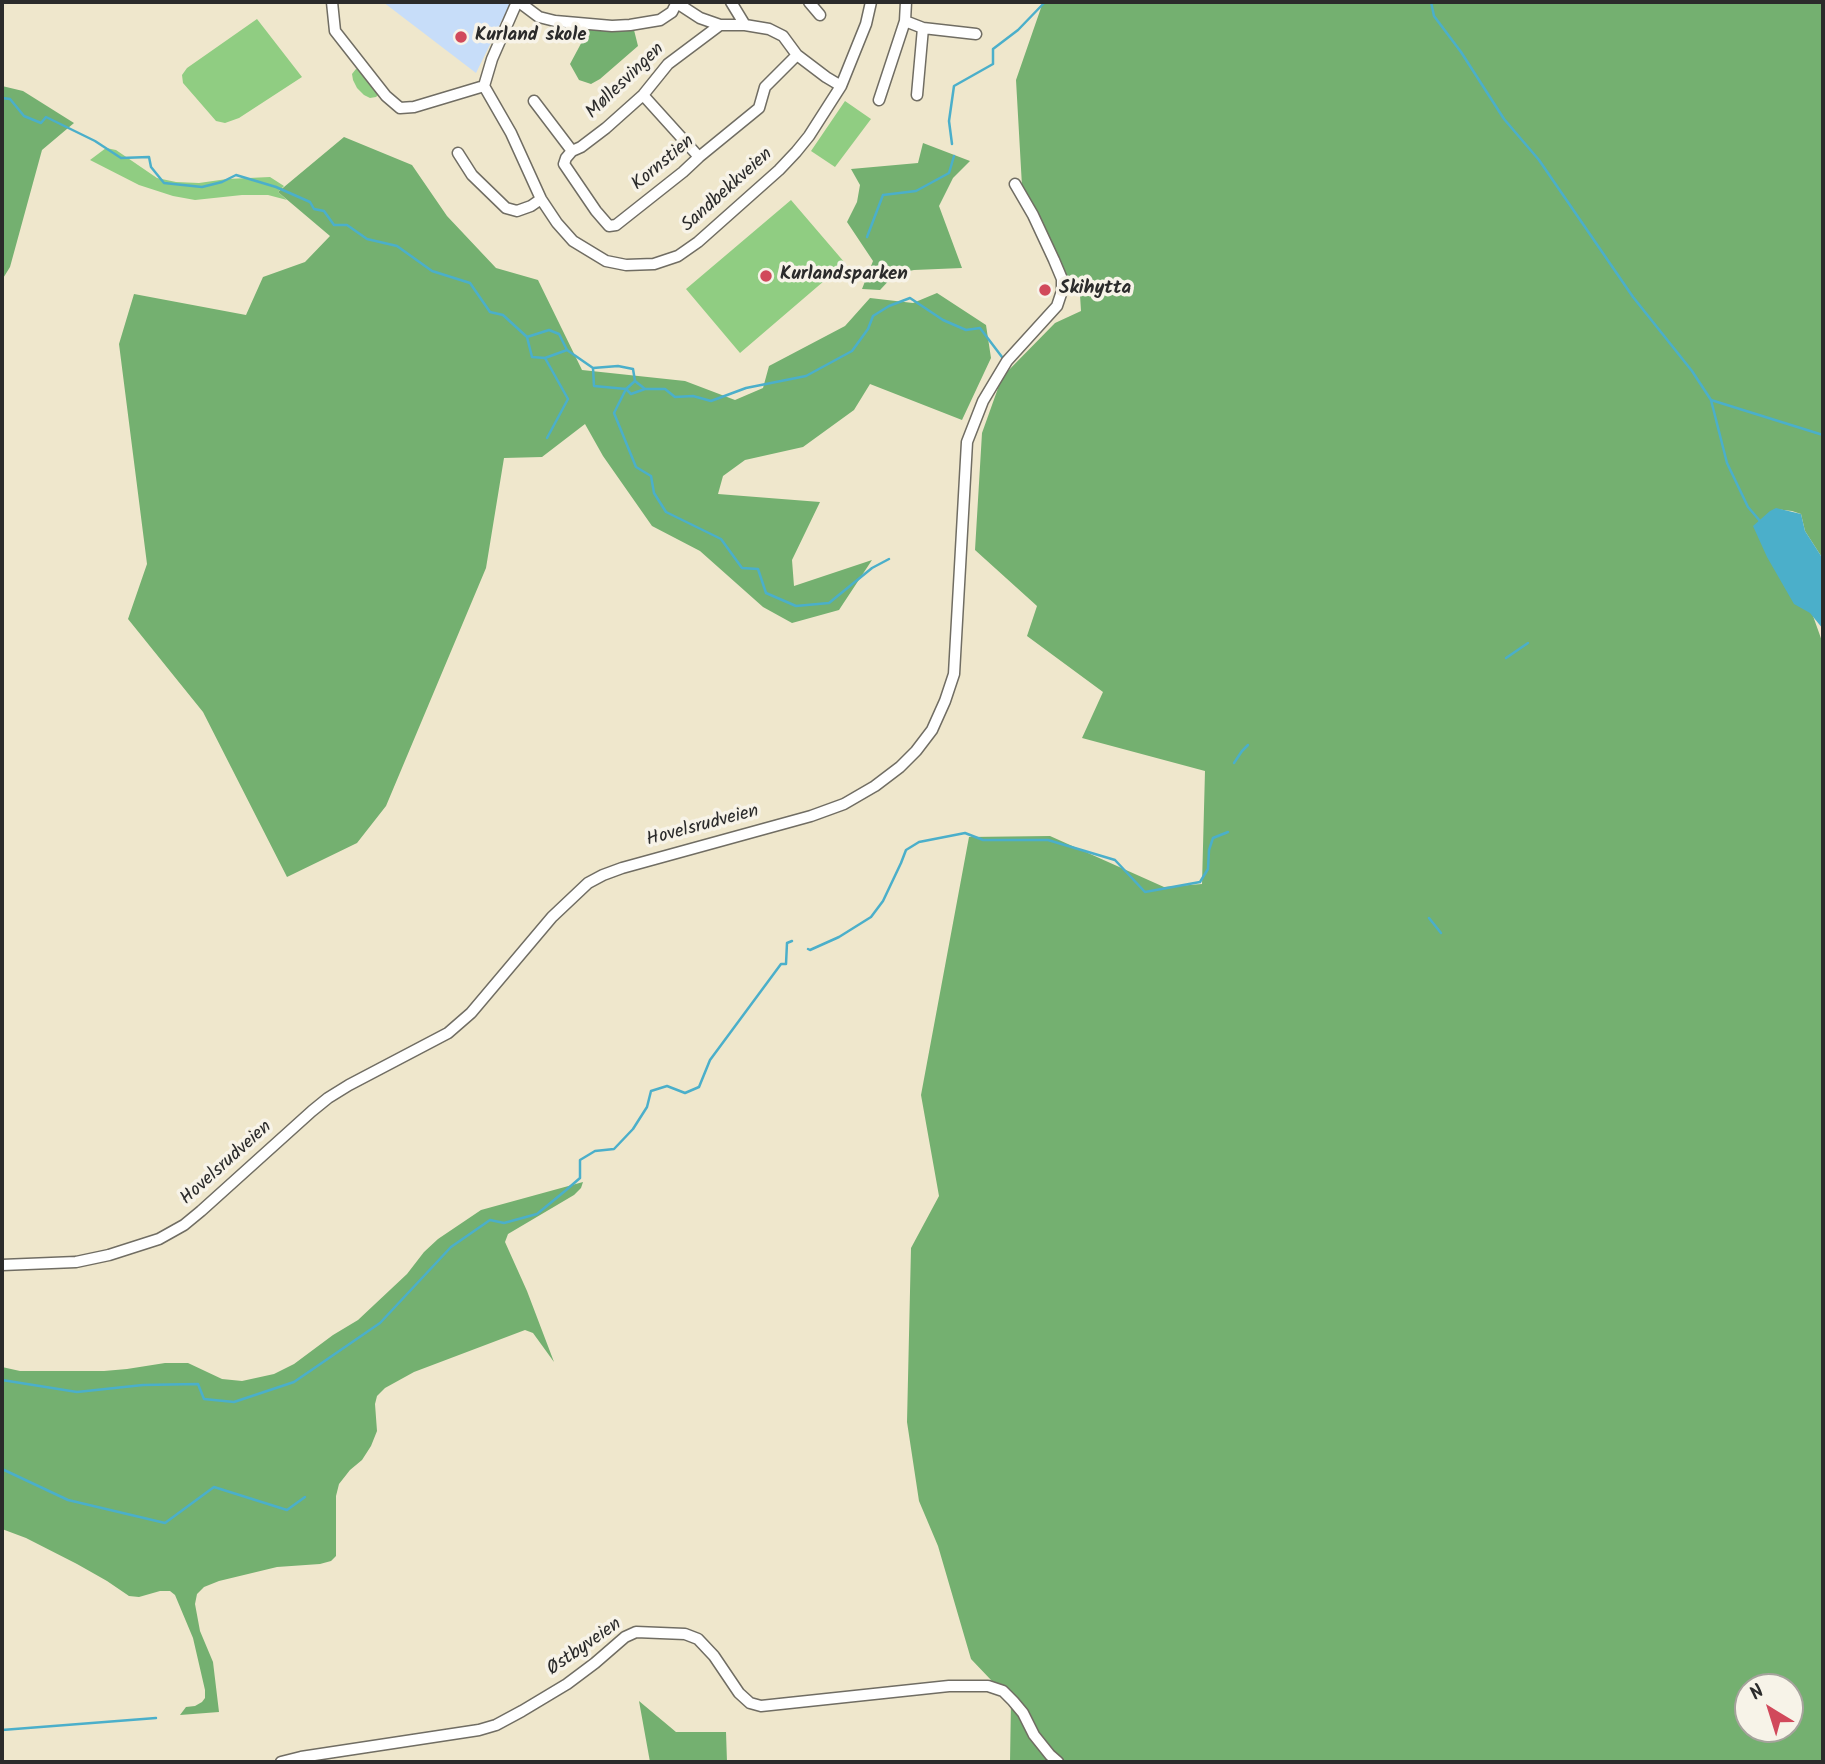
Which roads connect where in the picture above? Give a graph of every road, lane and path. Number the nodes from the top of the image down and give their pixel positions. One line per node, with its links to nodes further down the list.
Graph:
1 (331, 2): 15 (street)
2 (518, 2): 3 (street); 15 (street)
3 (677, 2): 10 (street)
4 (731, 2): 11 (street)
5 (808, 2): 8 (street)
6 (871, 2): 16 (street, Sandbekkveien)
7 (906, 2): 9 (street)
8 (820, 15)
9 (905, 21): 12 (street); 19 (street)
10 (720, 25): 11 (street); 17 (street, Møllesvingen)
11 (745, 25): 14 (street)
12 (923, 28): 13 (street); 18 (street)
13 (976, 34)
14 (797, 55): 16 (street); 23 (street, Kornstien)
15 (484, 86): 25 (street, Sandbekkveien)
16 (841, 86): 25 (street, Sandbekkveien)
17 (643, 95): 21 (street, Møllesvingen); 23 (street)
18 (917, 95)
19 (879, 100)
20 (534, 101): 21 (street)
21 (572, 151): 23 (street, Kornstien)
22 (458, 153): 25 (street)
23 (699, 157)
24 (1015, 184): 26 (street, Hovelsrudveien)
25 (541, 199)
26 (2, 1265)
27 (281, 1762): 28 (street, Østbyveien)
28 (1058, 1762)

